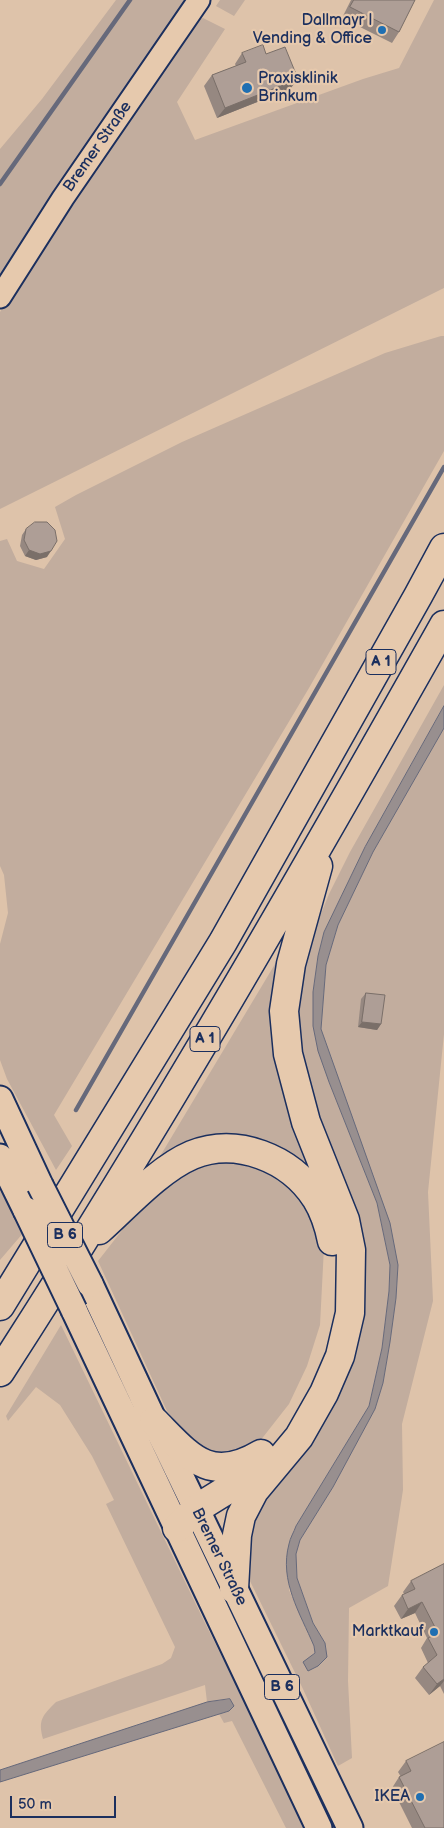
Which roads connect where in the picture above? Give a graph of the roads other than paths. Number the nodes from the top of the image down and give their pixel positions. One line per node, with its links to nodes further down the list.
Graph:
1 (199, 0): 2 (street, Bremer Straße)
2 (0, 297)
3 (444, 548): 9 (highway, A 1)
4 (444, 625): 5 (highway, A 1)
5 (329, 827): 8 (highway, A 1); 14 (highway)
6 (0, 1099): 12 (main road, Bremer Straße / B 6, bridge)
7 (0, 1157): 15 (main road, Bremer Straße / B 6, bridge)
8 (78, 1249): 11 (highway, A 1); 13 (highway)
9 (7, 1289): 10 (highway, A 1)
10 (0, 1306)
11 (0, 1372)
12 (154, 1421): 13 (highway); 15 (main road, Bremer Straße / B 6)
13 (282, 1434): 15 (highway)
14 (254, 1492): 15 (highway); 16 (highway)
15 (192, 1520): 16 (main road, Bremer Straße / B 6); 17 (main road, Bremer Straße / B 6)
16 (234, 1589): 18 (main road, Bremer Straße / B 6)
17 (319, 1828)
18 (350, 1828)

